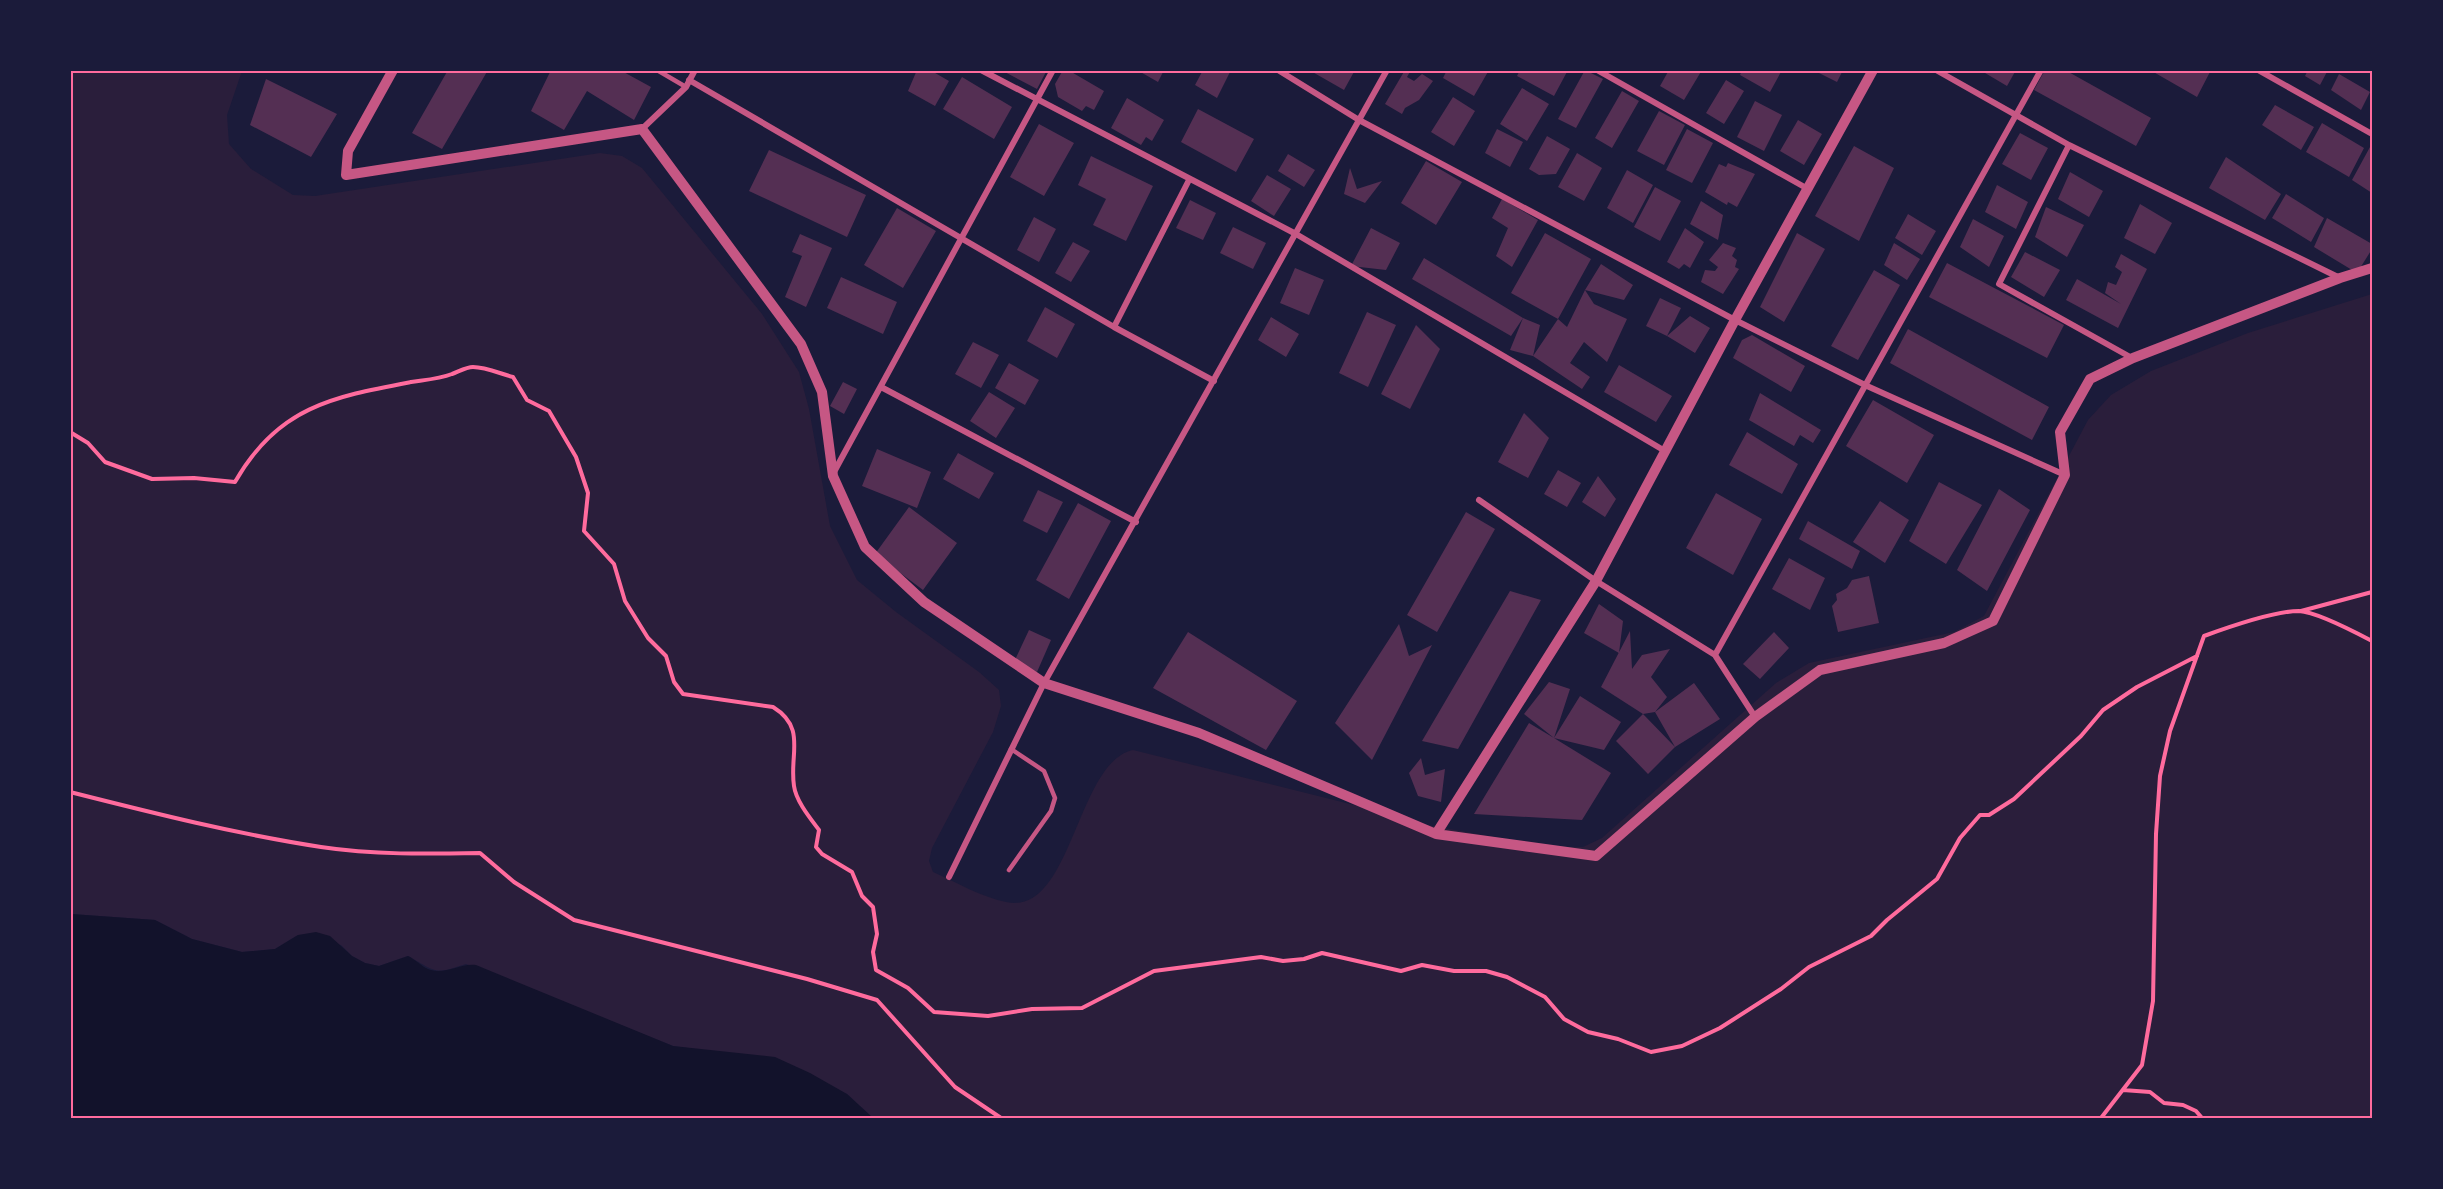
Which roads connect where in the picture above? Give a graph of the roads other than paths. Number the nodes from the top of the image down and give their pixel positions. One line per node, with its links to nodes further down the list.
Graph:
1 (393, 70): 18 (street)
2 (657, 70): 14 (lane)
3 (695, 70): 14 (street)
4 (981, 70): 15 (street)
5 (1053, 70): 15 (street)
6 (1278, 70): 17 (street)
7 (1387, 70): 17 (street)
8 (1597, 70): 22 (street)
9 (1873, 70): 22 (street)
10 (1936, 70): 13 (street)
11 (2041, 70): 16 (street)
12 (2258, 70): 19 (street)
13 (1945, 73): 16 (street)
14 (688, 84): 18 (street); 24 (street)
15 (1036, 101): 21 (street); 24 (street)
16 (2015, 114): 20 (street); 31 (street)
17 (1359, 120): 23 (street); 27 (street)
18 (642, 129): 35 (street)
19 (2373, 134)
20 (2070, 145): 26 (street); 29 (street)
21 (1189, 180): 23 (street); 28 (street)
22 (1808, 189): 27 (street)
23 (1296, 234): 30 (street); 33 (street)
24 (962, 239): 28 (street); 32 (street)
25 (2372, 267): 26 (street)
26 (2340, 278): 29 (street)
27 (1735, 320): 31 (street); 33 (street)
28 (1114, 327): 30 (street)
29 (2133, 358): 34 (street)
30 (1214, 381): 37 (street)
31 (1867, 386): 34 (street); 39 (street)
32 (881, 387): 35 (street); 37 (street)
33 (1665, 451): 38 (street)
34 (2066, 475): 41 (street)
35 (833, 476): 40 (street)
36 (1479, 500): 38 (street)
37 (1136, 522): 40 (street)
38 (1596, 581): 39 (street); 43 (street)
39 (1715, 655): 41 (street)
40 (1044, 683): 42 (street); 43 (street)
41 (1755, 717): 43 (street)
42 (1011, 749): 44 (lane); 45 (street)
43 (1436, 834)
44 (1009, 870)
45 (949, 877)

